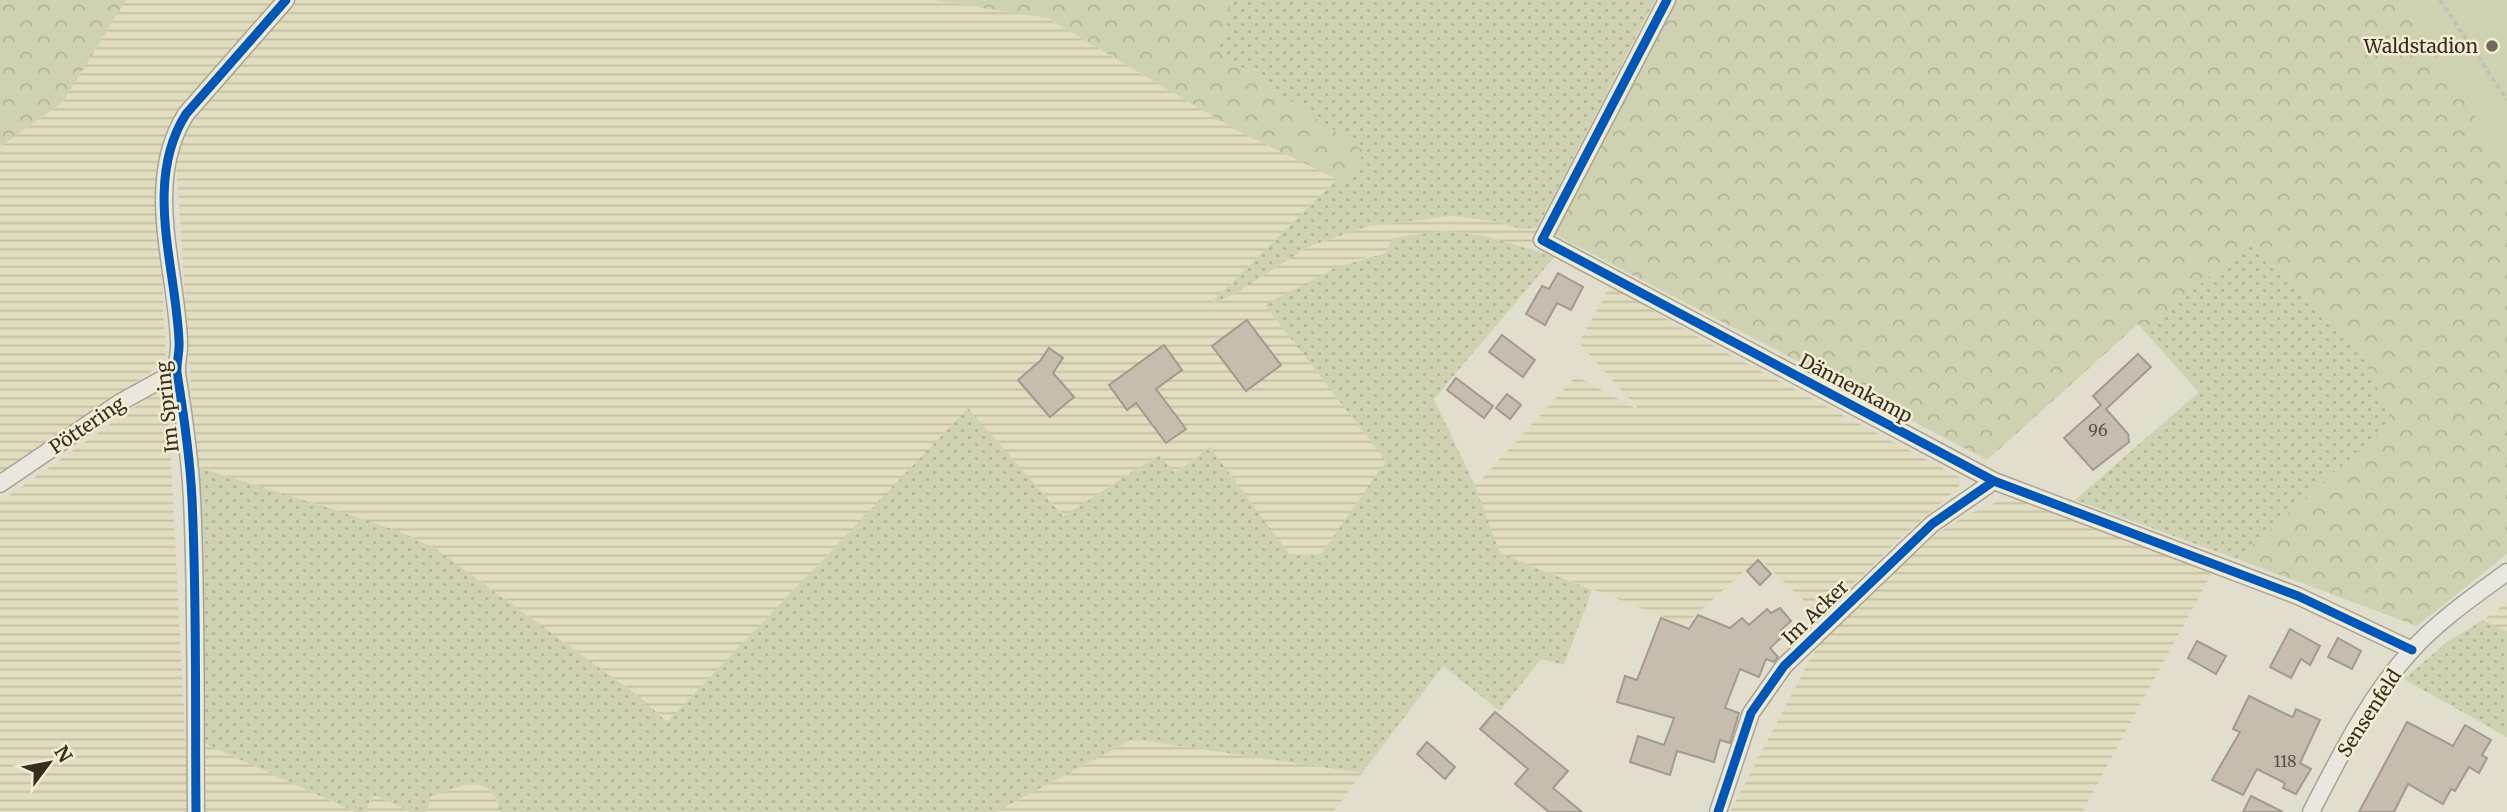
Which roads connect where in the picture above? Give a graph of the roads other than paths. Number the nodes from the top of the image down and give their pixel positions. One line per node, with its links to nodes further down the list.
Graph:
1 (286, 0): 3 (street, Im Spring)
2 (1667, 0): 4 (street, Dännenkamp)
3 (177, 371): 5 (street, Pöttering); 8 (street, Im Spring)
4 (1994, 481): 7 (street, Dännenkamp); 9 (street, Im Acker)
5 (0, 484)
6 (2507, 572): 7 (street, Sensenfeld)
7 (2412, 650): 10 (street, Sensenfeld)
8 (196, 812)
9 (1718, 812)
10 (2312, 812)

